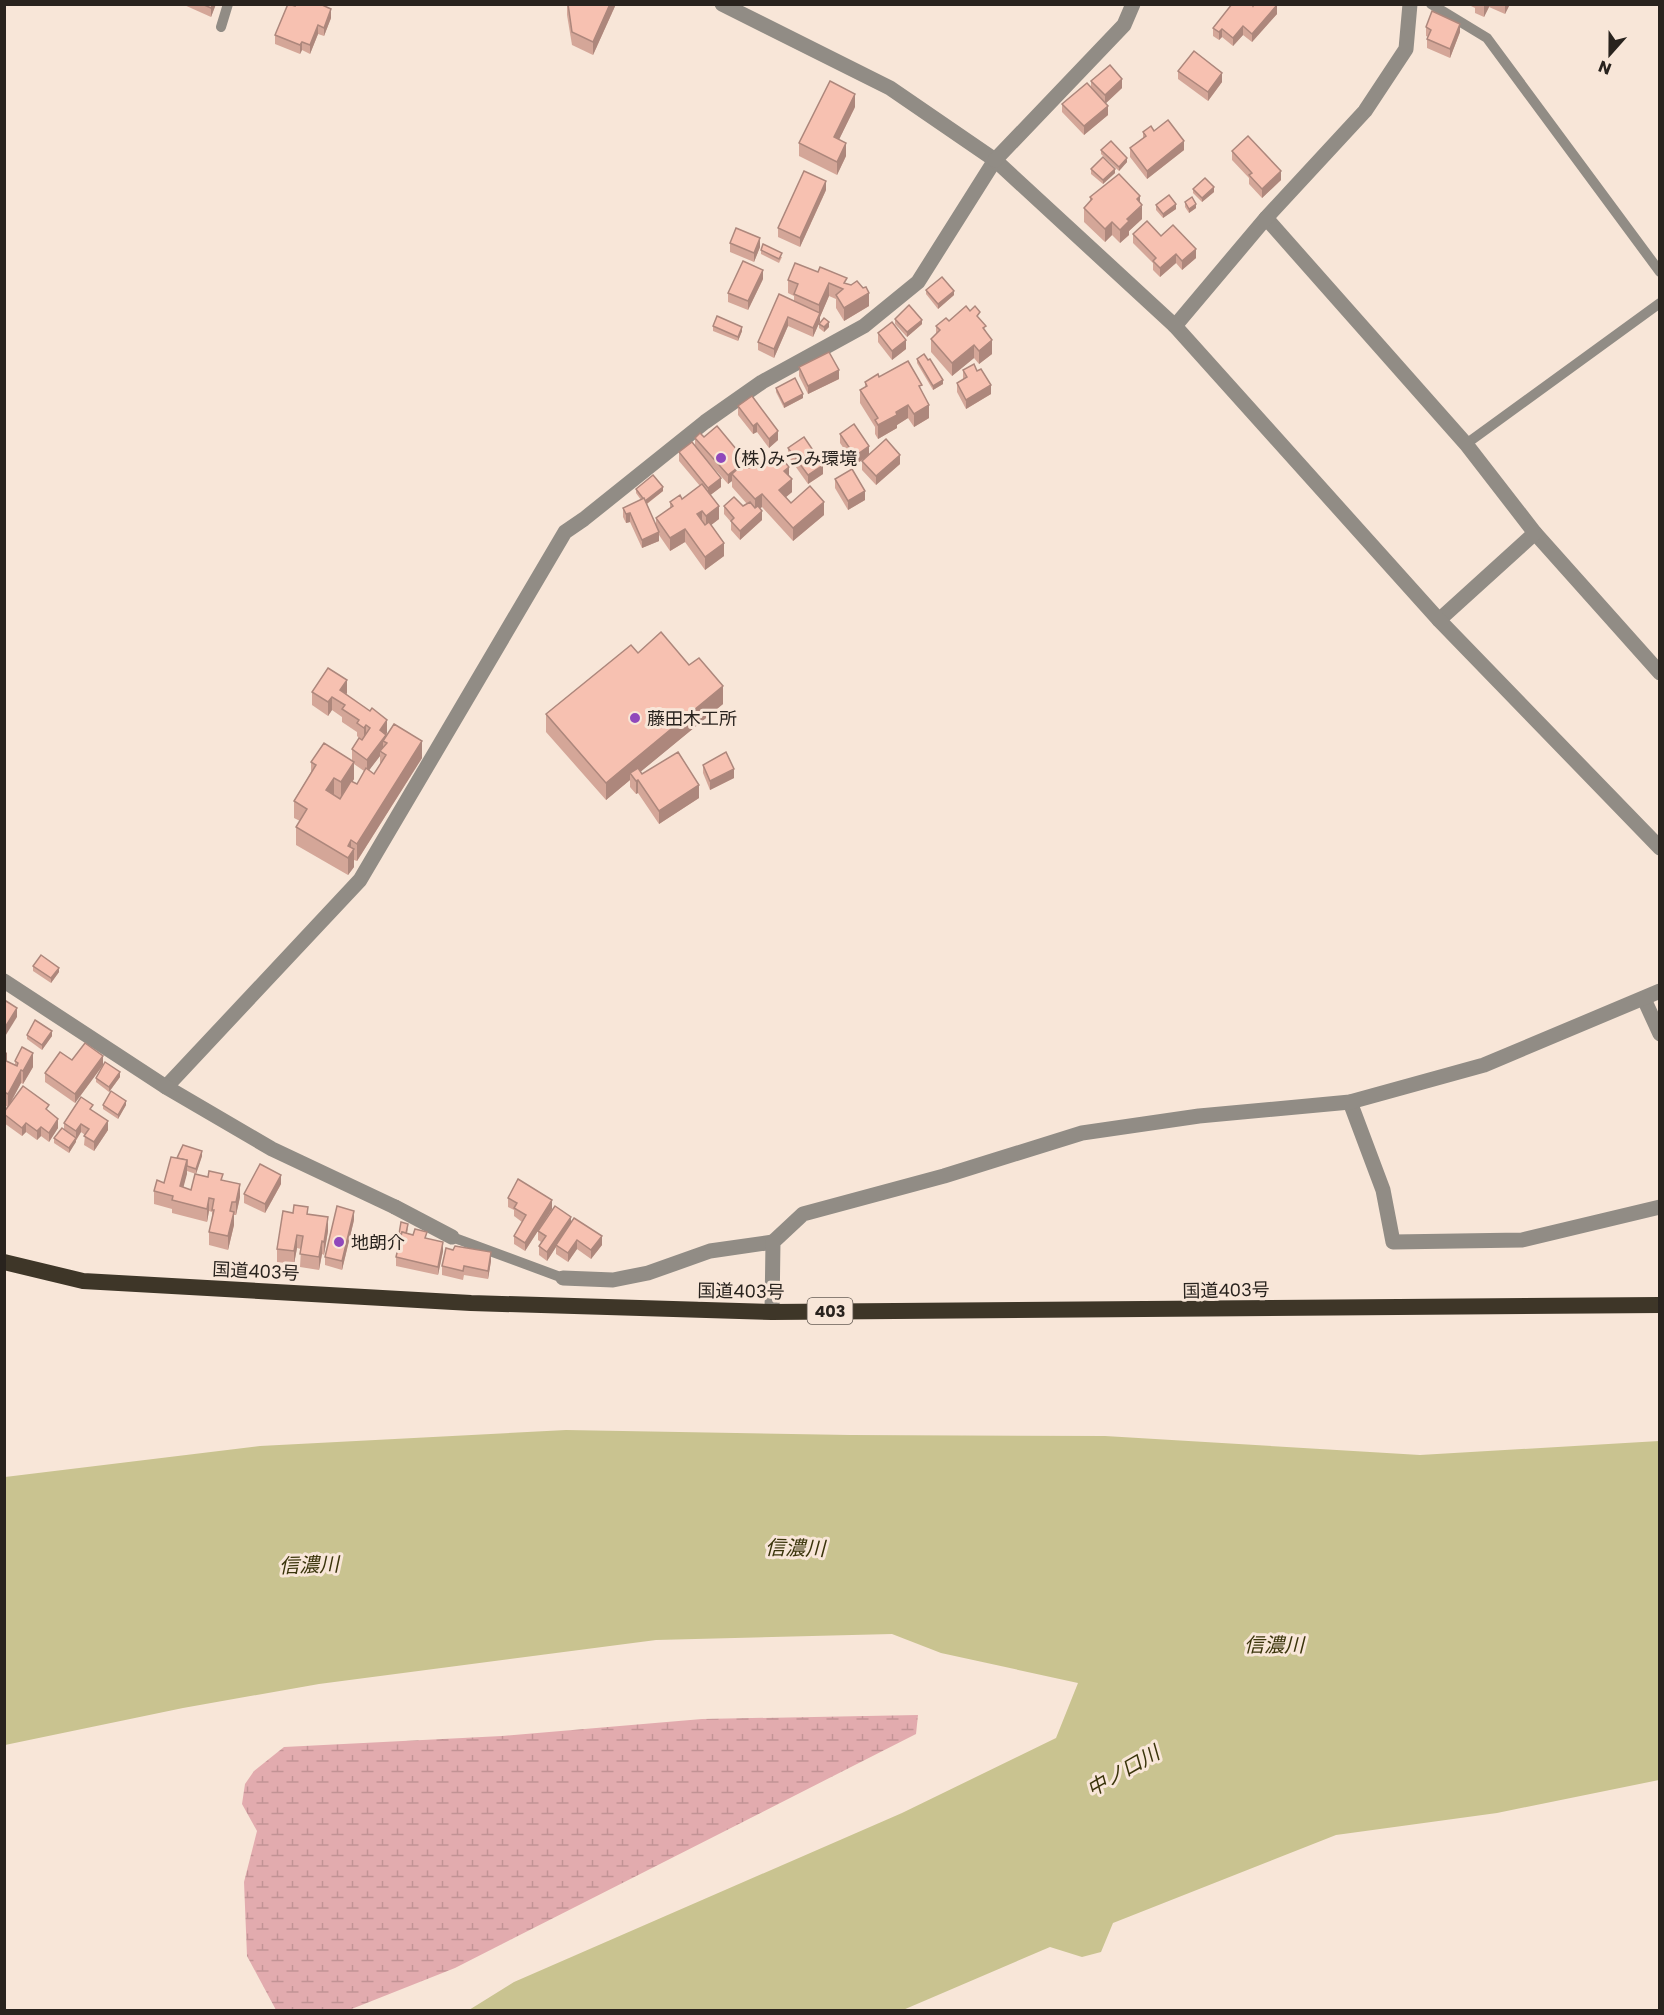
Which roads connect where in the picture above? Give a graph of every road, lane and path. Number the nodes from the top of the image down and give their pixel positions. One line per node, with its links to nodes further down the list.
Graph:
1 (228, 4): 6 (lane)
2 (722, 4): 7 (street)
3 (1133, 4): 7 (street)
4 (1410, 4): 8 (street)
5 (1431, 4): 9 (lane)
6 (221, 27)
7 (995, 160): 11 (street); 21 (street)
8 (1266, 218): 11 (street); 12 (street)
9 (1659, 272)
10 (1659, 303): 12 (lane)
11 (1175, 326): 14 (street)
12 (1466, 444): 13 (street)
13 (1535, 534): 14 (street); 15 (street)
14 (1439, 620): 16 (street)
15 (1659, 673)
16 (1659, 848)
17 (4, 981): 21 (street)
18 (1659, 992): 19 (street)
19 (1644, 999): 20 (street); 22 (street)
20 (1659, 1034)
21 (166, 1087): 24 (street)
22 (1350, 1102): 23 (street); 25 (street)
23 (1659, 1207)
24 (452, 1238): 27 (lane)
25 (773, 1242): 27 (street); 29 (street)
26 (4, 1262): 29 (highway, 国道403号 / 403)
27 (563, 1278)
28 (1659, 1305): 29 (highway, 国道403号 / 403)
29 (772, 1312)

